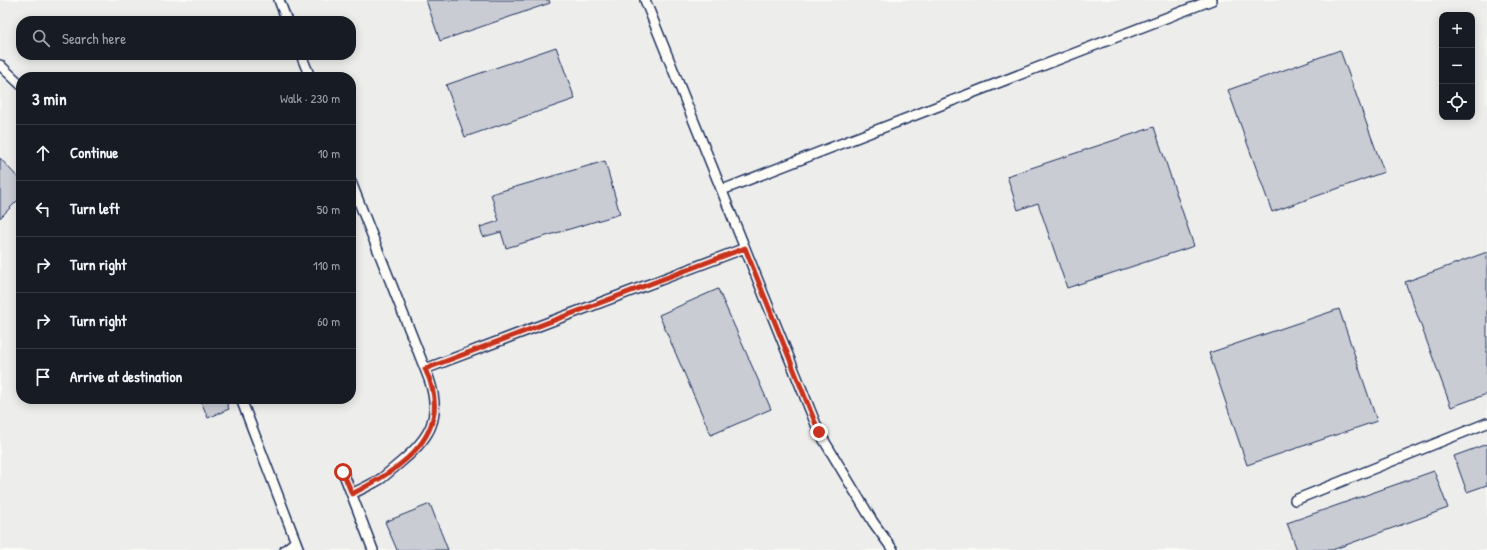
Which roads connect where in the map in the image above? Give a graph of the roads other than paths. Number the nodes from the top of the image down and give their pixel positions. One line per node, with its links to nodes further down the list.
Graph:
1 (279, 0): 4 (lane)
2 (645, 0): 9 (lane)
3 (1212, 0): 9 (lane)
4 (285, 16)
5 (303, 60): 7 (lane)
6 (0, 65): 8 (lane)
7 (308, 72)
8 (16, 80)
9 (722, 190): 11 (lane)
10 (356, 195): 12 (lane)
11 (745, 248): 12 (lane); 21 (lane)
12 (425, 369): 16 (lane)
13 (243, 404): 18 (lane)
14 (1487, 423): 17 (lane)
15 (343, 472): 16 (lane)
16 (352, 494): 20 (lane)
17 (1295, 500)
18 (297, 546): 19 (lane)
19 (285, 550)
20 (373, 550)
21 (893, 550)

